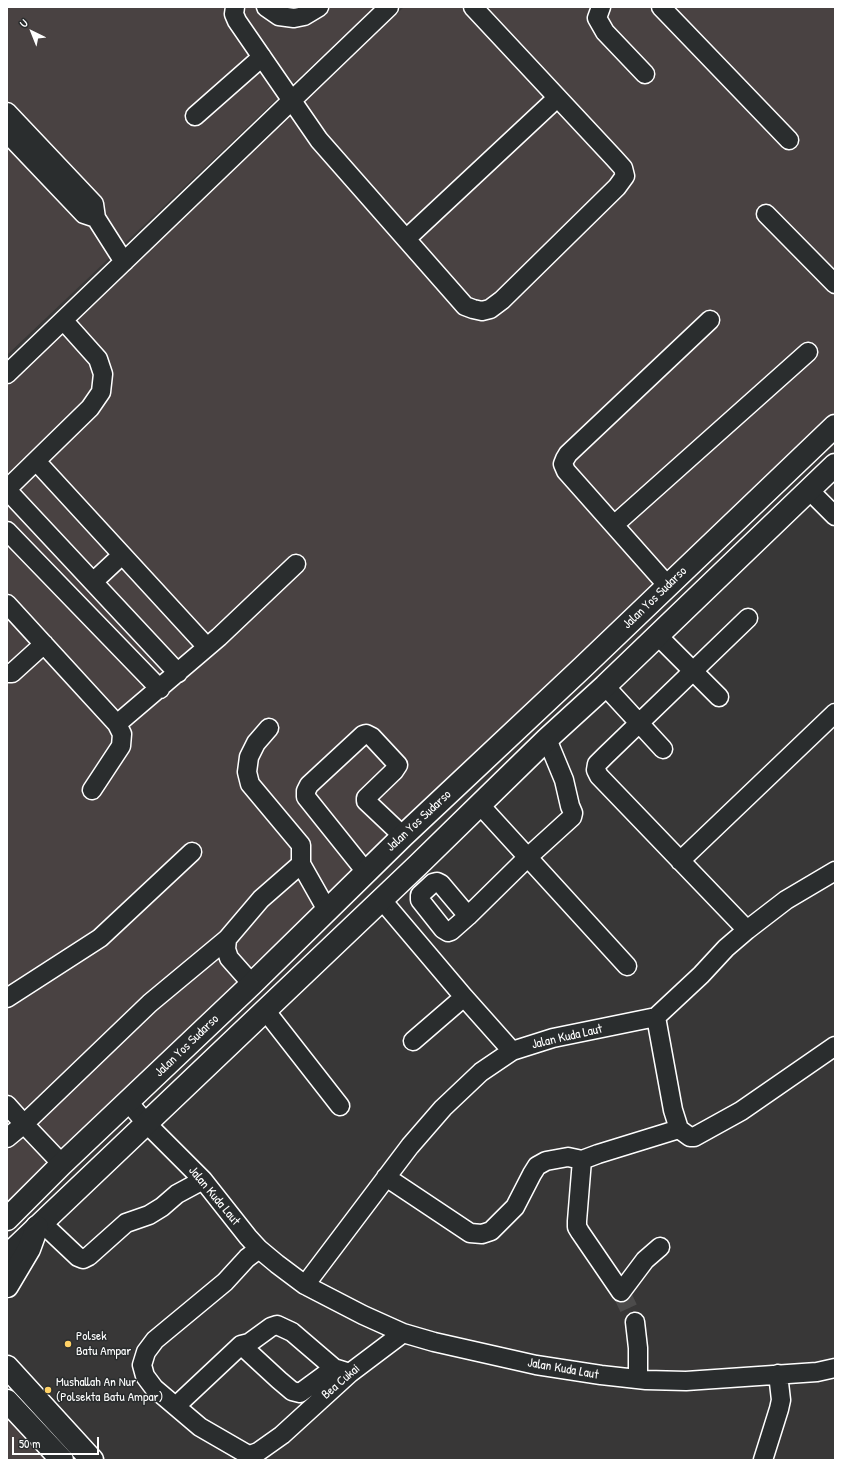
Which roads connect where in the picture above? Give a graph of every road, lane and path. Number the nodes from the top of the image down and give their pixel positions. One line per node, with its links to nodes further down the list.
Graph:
1 (235, 7): 8 (street)
2 (266, 7): 3 (street)
3 (319, 7)
4 (389, 7): 11 (street)
5 (473, 7): 10 (street)
6 (601, 7): 9 (street)
7 (661, 7): 15 (street)
8 (262, 57): 11 (street); 13 (street)
9 (645, 74)
10 (557, 98): 18 (street); 18 (street)
11 (292, 101): 18 (street); 19 (street)
12 (7, 112): 17 (street)
13 (195, 116)
14 (7, 133): 17 (street)
15 (789, 140)
16 (766, 214): 20 (street)
17 (96, 218): 19 (street)
18 (406, 239)
19 (124, 262): 22 (street)
20 (835, 284)
21 (710, 320): 31 (street)
22 (64, 321): 24 (street); 26 (street)
23 (808, 352): 31 (street)
24 (7, 374)
25 (835, 426): 36 (main road, Jalan Yos Sudarso)
26 (36, 461): 28 (street); 33 (street)
27 (835, 465): 29 (main road)
28 (7, 489): 35 (street)
29 (809, 490): 30 (street); 39 (main road)
30 (835, 516)
31 (614, 525): 36 (street)
32 (7, 531): 46 (street)
33 (122, 555): 35 (street); 41 (street)
34 (296, 564): 41 (street)
35 (93, 582): 44 (street)
36 (668, 586): 56 (main road, Jalan Yos Sudarso)
37 (7, 604): 40 (street)
38 (748, 618): 42 (street)
39 (657, 636): 42 (street); 45 (main road)
40 (44, 644): 43 (street); 50 (street)
41 (207, 648): 44 (street)
42 (694, 672): 47 (street); 49 (street)
43 (7, 673)
44 (178, 673): 46 (street)
45 (605, 686): 49 (street); 52 (main road)
46 (160, 689): 50 (street)
47 (719, 697)
48 (835, 713): 59 (street)
49 (639, 723): 53 (street); 59 (street)
50 (117, 724): 54 (street)
51 (268, 728): 60 (street)
52 (547, 739): 55 (main road); 58 (street)
53 (663, 749)
54 (92, 790)
55 (480, 804): 58 (street); 61 (main road)
56 (403, 836): 63 (main road, Jalan Yos Sudarso); 63 (street)
57 (192, 852): 73 (street)
58 (528, 857): 67 (street); 70 (street)
59 (680, 861): 68 (street)
60 (301, 864): 66 (street); 69 (street)
61 (418, 865): 64 (street); 65 (main road)
62 (835, 871): 68 (street)
63 (366, 872): 66 (main road, Jalan Yos Sudarso)
64 (435, 882): 67 (street); 67 (street)
65 (381, 899): 72 (street); 74 (main road)
66 (327, 910): 71 (main road, Jalan Yos Sudarso)
67 (468, 916)
68 (747, 930): 75 (street)
69 (227, 939): 71 (street); 82 (street)
70 (626, 966)
71 (252, 984): 79 (main road, Jalan Yos Sudarso)
72 (464, 997): 76 (street); 78 (street)
73 (7, 998)
74 (265, 1010): 81 (street); 83 (main road)
75 (656, 1017): 78 (street, Jalan Kuda Laut); 84 (street)
76 (413, 1041)
77 (835, 1046): 84 (street)
78 (512, 1051): 88 (street, Jalan Kuda Laut)
79 (128, 1102): 83 (street, Jalan Kuda Laut); 87 (main road, Jalan Yos Sudarso)
80 (7, 1105): 82 (street)
81 (340, 1106)
82 (24, 1124): 85 (street); 87 (street)
83 (147, 1124): 89 (street, Jalan Kuda Laut); 91 (main road)
84 (679, 1129): 86 (street)
85 (7, 1138)
86 (582, 1160): 88 (street); 92 (street)
87 (62, 1164): 90 (main road, Jalan Yos Sudarso)
88 (386, 1177): 95 (street, Jalan Kuda Laut)
89 (203, 1180): 91 (street); 93 (street, Jalan Kuda Laut)
90 (11, 1213)
91 (39, 1225): 94 (main road); 96 (main road)
92 (660, 1247)
93 (259, 1249): 95 (street, Jalan Kuda Laut); 106 (street)
94 (7, 1256)
95 (305, 1285): 98 (street, Jalan Kuda Laut)
96 (7, 1286)
97 (635, 1322): 104 (street)
98 (403, 1333): 102 (street, Bea Cukai); 104 (street, Jalan Kuda Laut)
99 (241, 1345): 102 (street); 102 (street); 106 (street)
100 (7, 1367): 108 (main road)
101 (835, 1368): 103 (street, Jalan Kuda Laut)
102 (342, 1370): 106 (street, Bea Cukai)
103 (778, 1374): 104 (street, Jalan Kuda Laut); 109 (street)
104 (638, 1379)
105 (7, 1401): 107 (main road)
106 (176, 1406)
107 (62, 1460)
108 (92, 1460)
109 (763, 1460)

